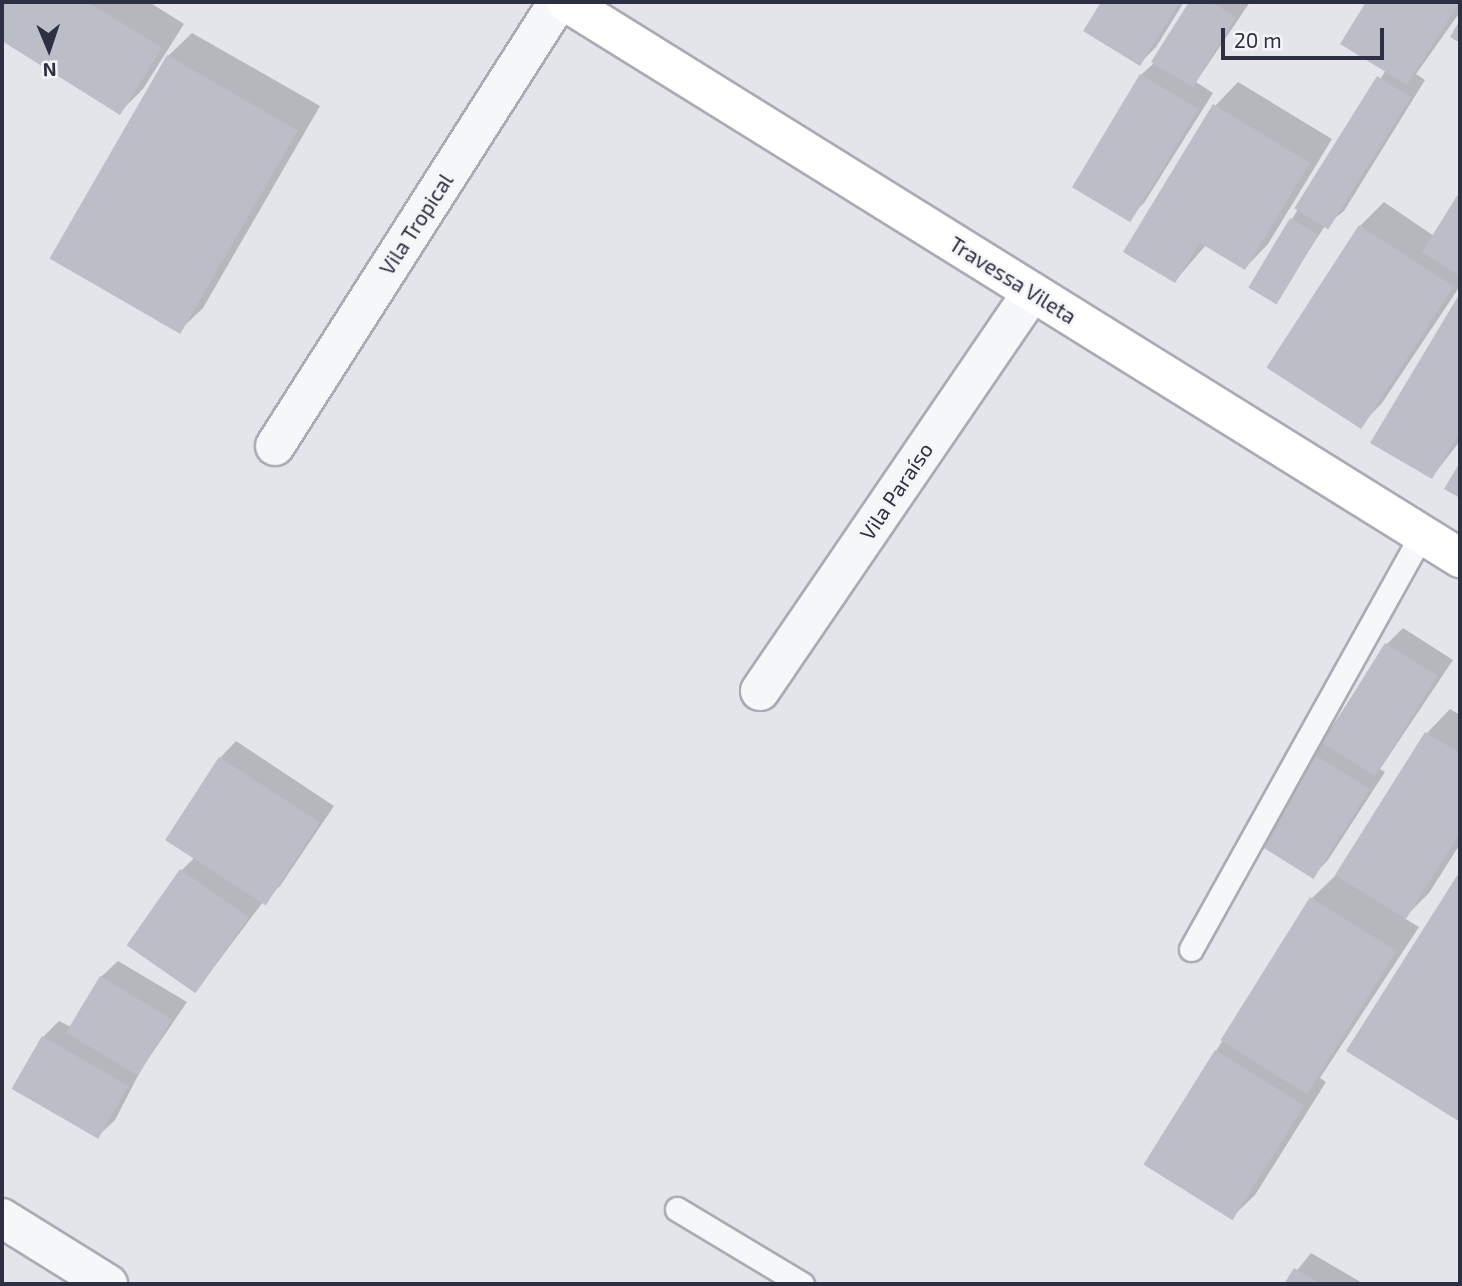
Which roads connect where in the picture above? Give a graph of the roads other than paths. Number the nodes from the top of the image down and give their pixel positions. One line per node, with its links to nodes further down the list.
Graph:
1 (558, 2): 4 (street, Vila Tropical)
2 (566, 2): 3 (street, Travessa Vileta)
3 (1032, 292): 5 (street, Travessa Vileta); 7 (street, Vila Paraíso)
4 (275, 446)
5 (1422, 534): 6 (street, Travessa Vileta); 8 (lane)
6 (1460, 558)
7 (760, 691)
8 (1191, 948)
9 (677, 1209): 12 (lane)
10 (2, 1218): 11 (street)
11 (108, 1284)
12 (802, 1284)

